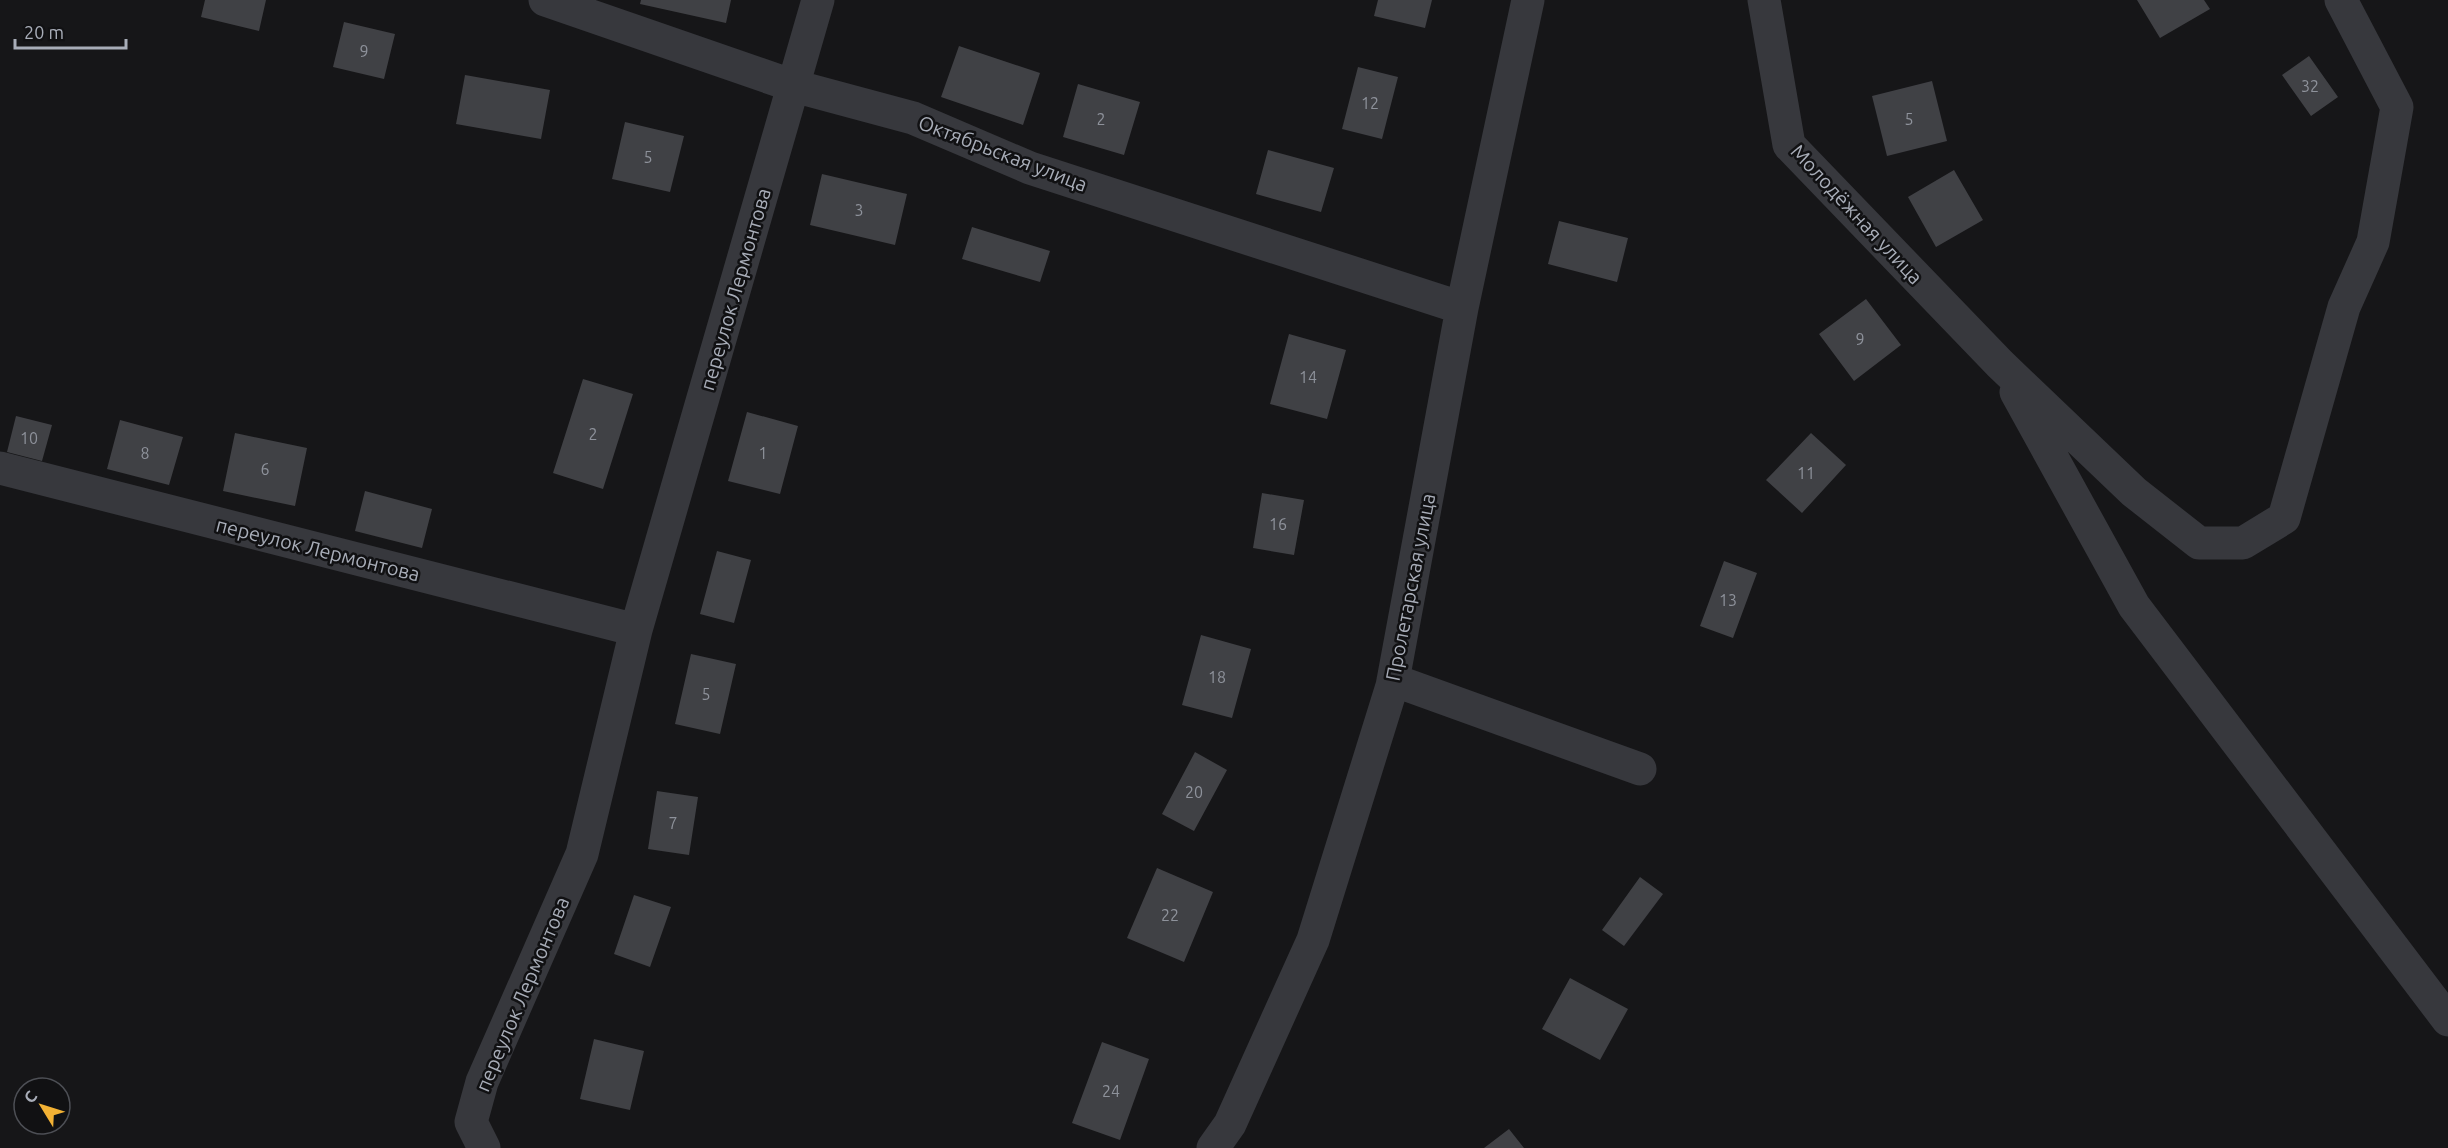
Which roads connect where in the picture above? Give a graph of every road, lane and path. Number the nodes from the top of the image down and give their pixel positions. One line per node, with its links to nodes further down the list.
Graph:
1 (545, 0): 6 (street, Октябрьская улица)
2 (818, 0): 6 (street, переулок Лермонтова)
3 (1528, 0): 7 (street, Пролетарская улица)
4 (1764, 0): 8 (street, Молодёжная улица)
5 (2341, 0): 8 (street)
6 (794, 86): 7 (street, Октябрьская улица); 10 (street, переулок Лермонтова)
7 (1462, 308): 11 (street, Пролетарская улица)
8 (2000, 364): 13 (street)
9 (0, 468): 10 (street, переулок Лермонтова)
10 (636, 630): 14 (street, переулок Лермонтова)
11 (1393, 680): 12 (street); 15 (street, Пролетарская улица)
12 (1640, 769)
13 (2448, 1020)
14 (484, 1148)
15 (1213, 1148)

